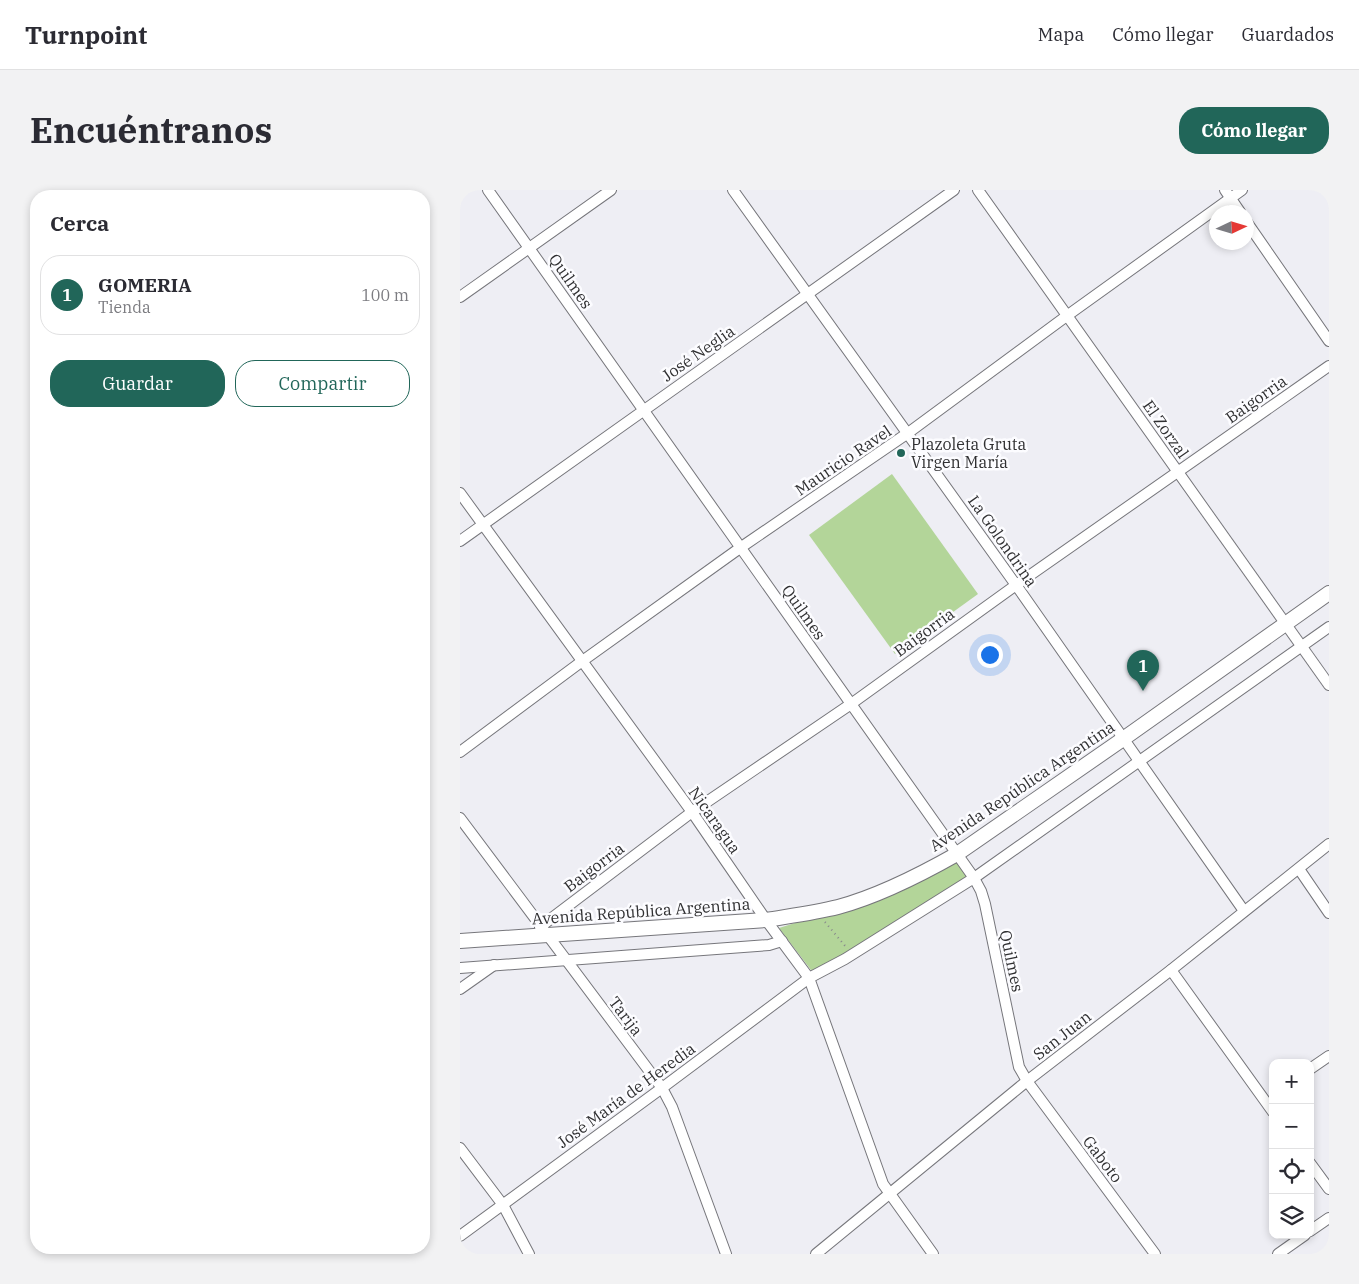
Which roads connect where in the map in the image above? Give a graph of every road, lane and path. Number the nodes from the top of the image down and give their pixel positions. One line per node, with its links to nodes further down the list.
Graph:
1 (488, 190): 10 (street, Quilmes)
2 (611, 190): 10 (street)
3 (733, 190): 11 (street, La Golondrina)
4 (954, 190): 11 (street, José Neglia)
5 (978, 190): 13 (street, El Zorzal)
6 (1242, 190): 7 (street, Mauricio Ravel)
7 (1228, 194): 8 (street); 13 (street, Mauricio Ravel)
8 (1235, 205)
9 (1254, 233): 14 (street)
10 (530, 249): 12 (street); 16 (street, Quilmes)
11 (807, 294): 16 (street, José Neglia); 17 (street, La Golondrina)
12 (460, 297)
13 (1068, 315): 17 (street, Mauricio Ravel); 18 (street, El Zorzal)
14 (1329, 341)
15 (1329, 366): 18 (street, Baigorria)
16 (644, 410): 20 (street, José Neglia); 22 (street, Quilmes)
17 (908, 433): 22 (street, Mauricio Ravel); 23 (street, La Golondrina)
18 (1177, 472): 23 (street, Baigorria); 25 (street, El Zorzal)
19 (460, 493): 20 (street, Nicaragua)
20 (482, 524): 21 (street, José Neglia); 28 (street, Nicaragua)
21 (460, 541)
22 (740, 548): 28 (street, Mauricio Ravel); 30 (street, Quilmes)
23 (1016, 585): 30 (street, Baigorria); 31 (street, La Golondrina)
24 (1329, 593): 25 (main road, Avenida República Argentina)
25 (1285, 623): 27 (street, El Zorzal); 31 (main road, Avenida República Argentina)
26 (1329, 627): 27 (street)
27 (1302, 646): 29 (street, El Zorzal); 33 (street)
28 (581, 662): 32 (street, Mauricio Ravel); 34 (street, Nicaragua)
29 (1329, 685)
30 (850, 704): 34 (street, Baigorria); 37 (street, Quilmes)
31 (1123, 739): 33 (street, La Golondrina); 37 (main road, Avenida República Argentina)
32 (460, 752)
33 (1139, 761): 39 (street); 40 (street, La Golondrina)
34 (692, 812): 43 (street, Nicaragua); 44 (street, Baigorria)
35 (460, 818): 44 (street, Tarija)
36 (1329, 844): 38 (street, San Juan)
37 (958, 854): 39 (street, Quilmes); 43 (main road, Avenida República Argentina)
38 (1299, 868): 40 (street, San Juan); 41 (street)
39 (974, 878): 52 (street); 56 (street, Quilmes)
40 (1244, 912): 51 (street, San Juan)
41 (1329, 913)
42 (832, 918): 47 (path)
43 (766, 920): 44 (main road, Avenida República Argentina); 46 (street, Nicaragua)
44 (543, 931): 45 (main road, Avenida República Argentina); 48 (street, Tarija)
45 (460, 941)
46 (782, 941): 48 (street); 52 (street, Nicaragua)
47 (840, 952)
48 (566, 960): 49 (street); 57 (street, Tarija)
49 (494, 965): 50 (street); 53 (street)
50 (460, 968)
51 (1171, 970): 56 (street, San Juan); 58 (street)
52 (810, 978): 57 (street, José María de Heredia); 62 (street, Nicaragua)
53 (460, 990)
54 (1329, 1056): 55 (street)
55 (1314, 1066)
56 (1027, 1081): 62 (street, San Juan); 72 (street, Gaboto)
57 (662, 1088): 63 (street, José María de Heredia); 69 (street, Tarija)
58 (1269, 1098)
59 (460, 1148): 63 (street)
60 (1314, 1168): 61 (street)
61 (1329, 1189)
62 (890, 1194): 70 (street, San Juan); 71 (street, Nicaragua)
63 (503, 1205): 66 (street, José María de Heredia); 68 (street)
64 (1329, 1218): 65 (street)
65 (1314, 1228)
66 (460, 1236)
67 (1299, 1239): 73 (street)
68 (528, 1254)
69 (726, 1254)
70 (816, 1254)
71 (933, 1254)
72 (1155, 1254)
73 (1278, 1254)

